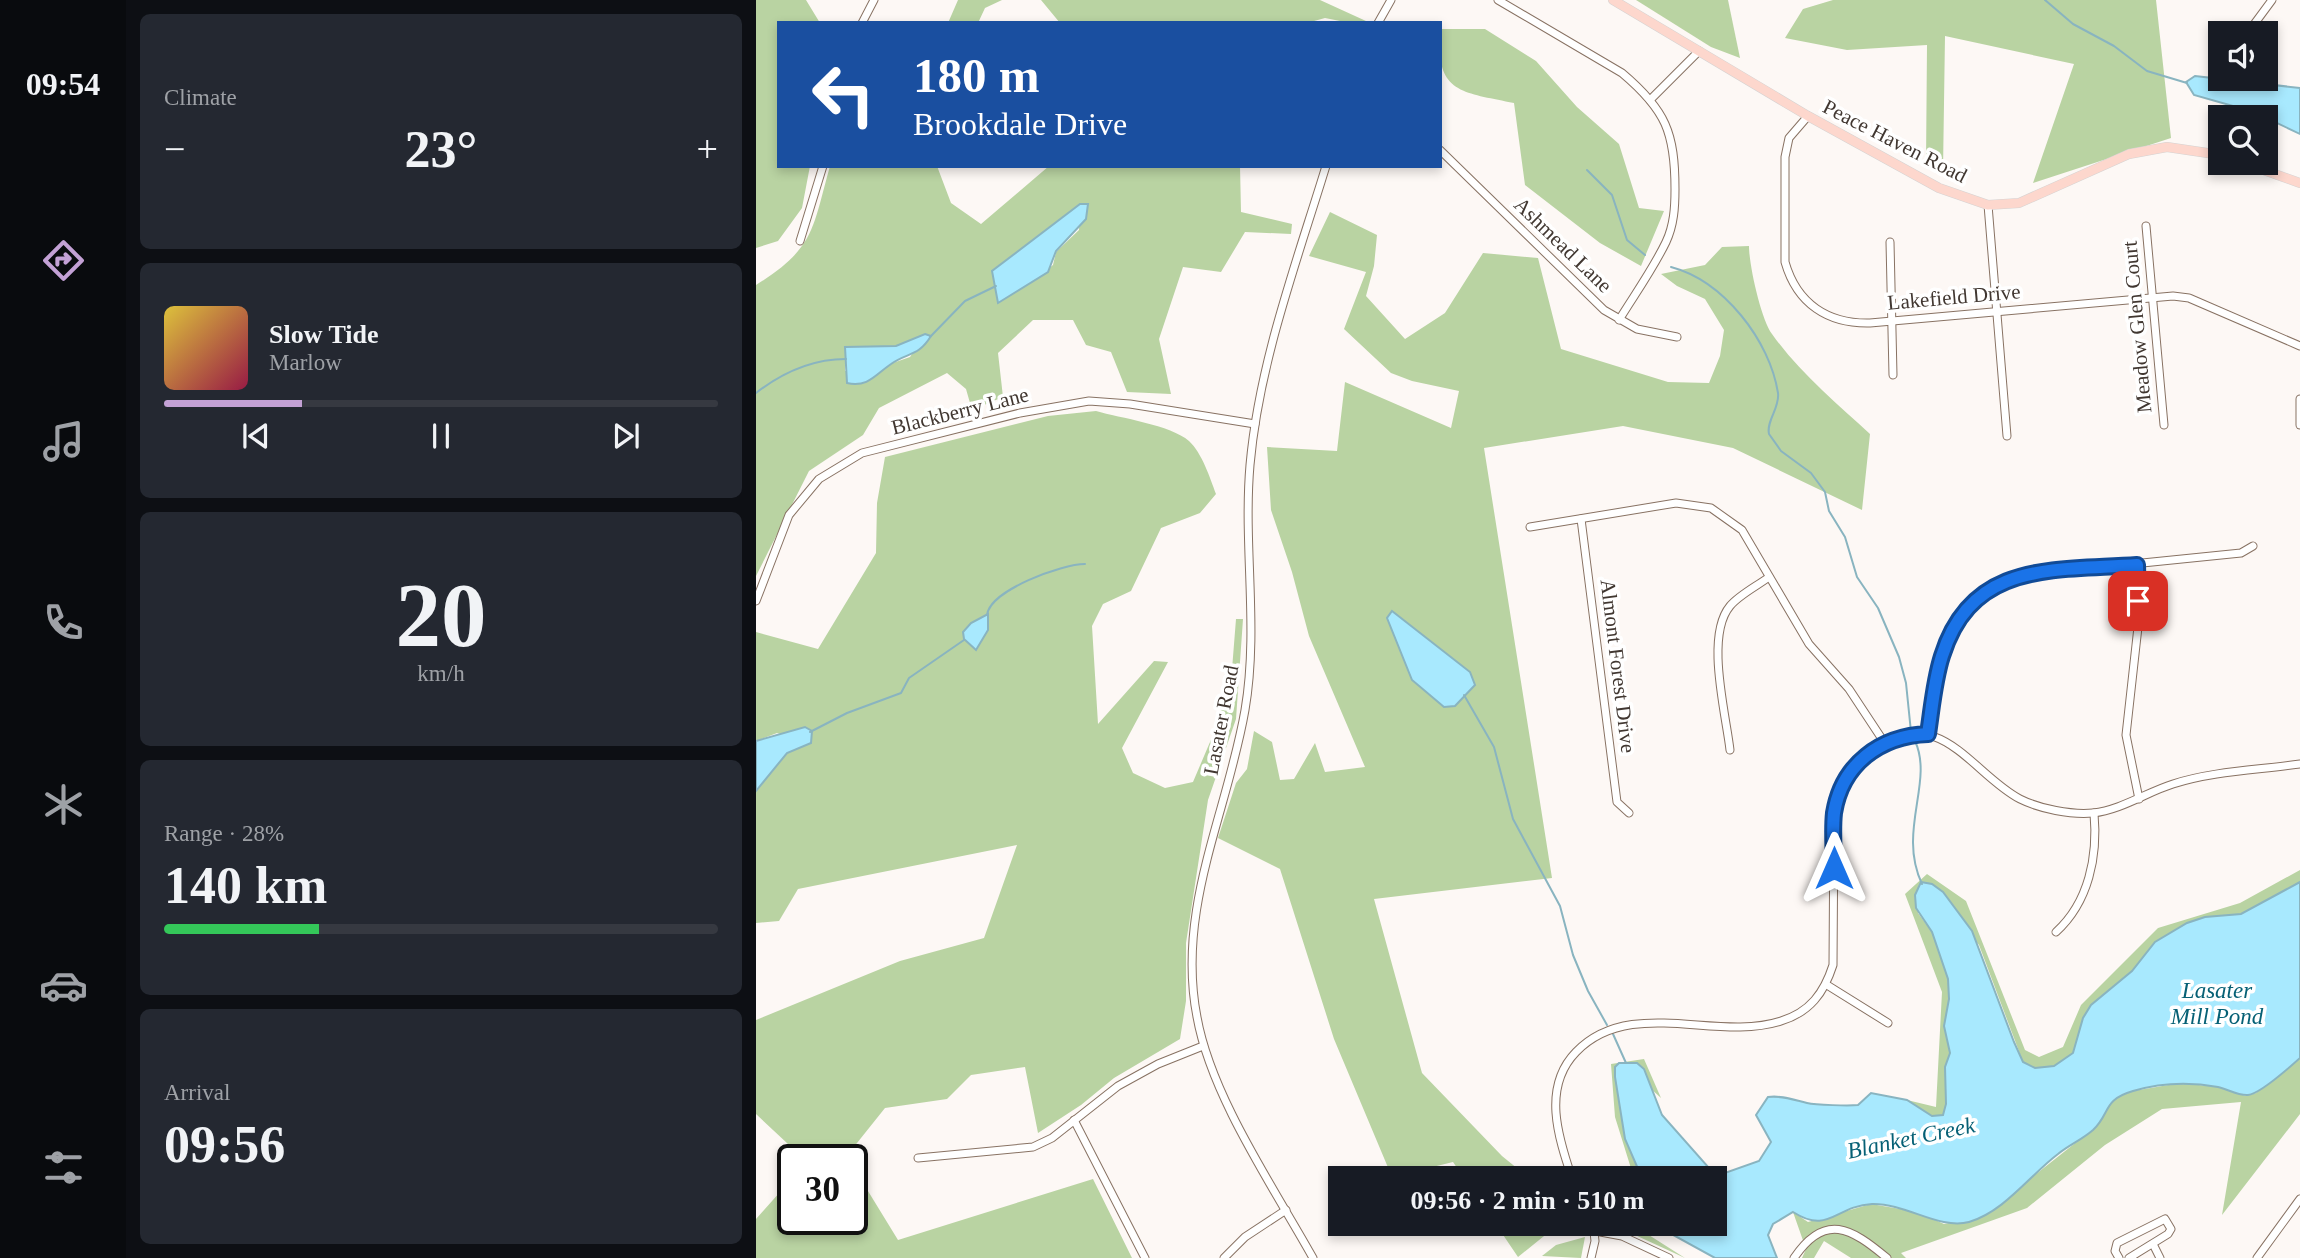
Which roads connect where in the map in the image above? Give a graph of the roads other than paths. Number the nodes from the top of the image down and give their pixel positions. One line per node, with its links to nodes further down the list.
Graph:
1 (874, 0): 6 (street)
2 (1391, 0): 7 (street)
3 (1498, 0): 10 (street)
4 (1613, 0): 9 (main road, Peace Haven Road)
5 (2272, 0): 8 (street)
6 (863, 21)
7 (1379, 21)
8 (2256, 21)
9 (1699, 51): 10 (street); 11 (main road, Peace Haven Road)
10 (1650, 100): 24 (street)
11 (1808, 116): 18 (main road, Peace Haven Road); 25 (street, Lakefield Drive)
12 (1442, 152): 24 (street, Ashmead Lane)
13 (2208, 153): 18 (main road, Peace Haven Road)
14 (822, 168): 20 (street)
15 (1325, 168): 30 (street, Lasater Road)
16 (2278, 175): 17 (main road)
17 (2300, 183)
18 (1988, 205): 23 (street)
19 (2146, 226): 22 (street, Meadow Glen Court)
20 (800, 241)
21 (1890, 242): 25 (street)
22 (2153, 298): 23 (street, Lakefield Drive); 27 (street, Lakefield Drive); 31 (street, Meadow Glen Court)
23 (1997, 311): 25 (street, Lakefield Drive); 33 (street)
24 (1619, 320): 26 (street, Ashmead Lane)
25 (1892, 321): 28 (street)
26 (1677, 337)
27 (2300, 346)
28 (1893, 375)
29 (2300, 399): 32 (street)
30 (1255, 424): 39 (street, Blackberry Lane); 50 (street, Lasater Road)
31 (2164, 425)
32 (2300, 425)
33 (2007, 436)
34 (1581, 519): 35 (street); 38 (street); 45 (street, Almont Forest Drive)
35 (1530, 527)
36 (2253, 546): 37 (street)
37 (2137, 565): 40 (street); 44 (street)
38 (1769, 577): 41 (street); 42 (street)
39 (756, 601)
40 (1928, 734): 41 (street); 46 (street)
41 (1884, 742): 48 (street)
42 (1730, 750)
43 (2300, 764): 44 (street)
44 (2139, 799): 46 (street)
45 (1629, 813)
46 (2094, 813): 47 (street)
47 (2056, 932)
48 (1827, 985): 49 (street); 53 (street)
49 (1888, 1023)
50 (1203, 1046): 51 (street); 55 (street, Lasater Road)
51 (1074, 1120): 52 (street); 59 (street)
52 (918, 1158)
53 (1569, 1166)
54 (2300, 1199): 69 (street)
55 (1286, 1210): 60 (street); 61 (street, Lasater Road)
56 (1593, 1236): 62 (street)
57 (1622, 1236): 63 (street)
58 (2153, 1244): 66 (street); 67 (street); 68 (street)
59 (1145, 1258)
60 (1224, 1258)
61 (1314, 1258)
62 (1591, 1258)
63 (1669, 1258)
64 (1794, 1258): 65 (street)
65 (1886, 1258)
66 (2119, 1258)
67 (2129, 1258)
68 (2160, 1258)
69 (2257, 1258)

